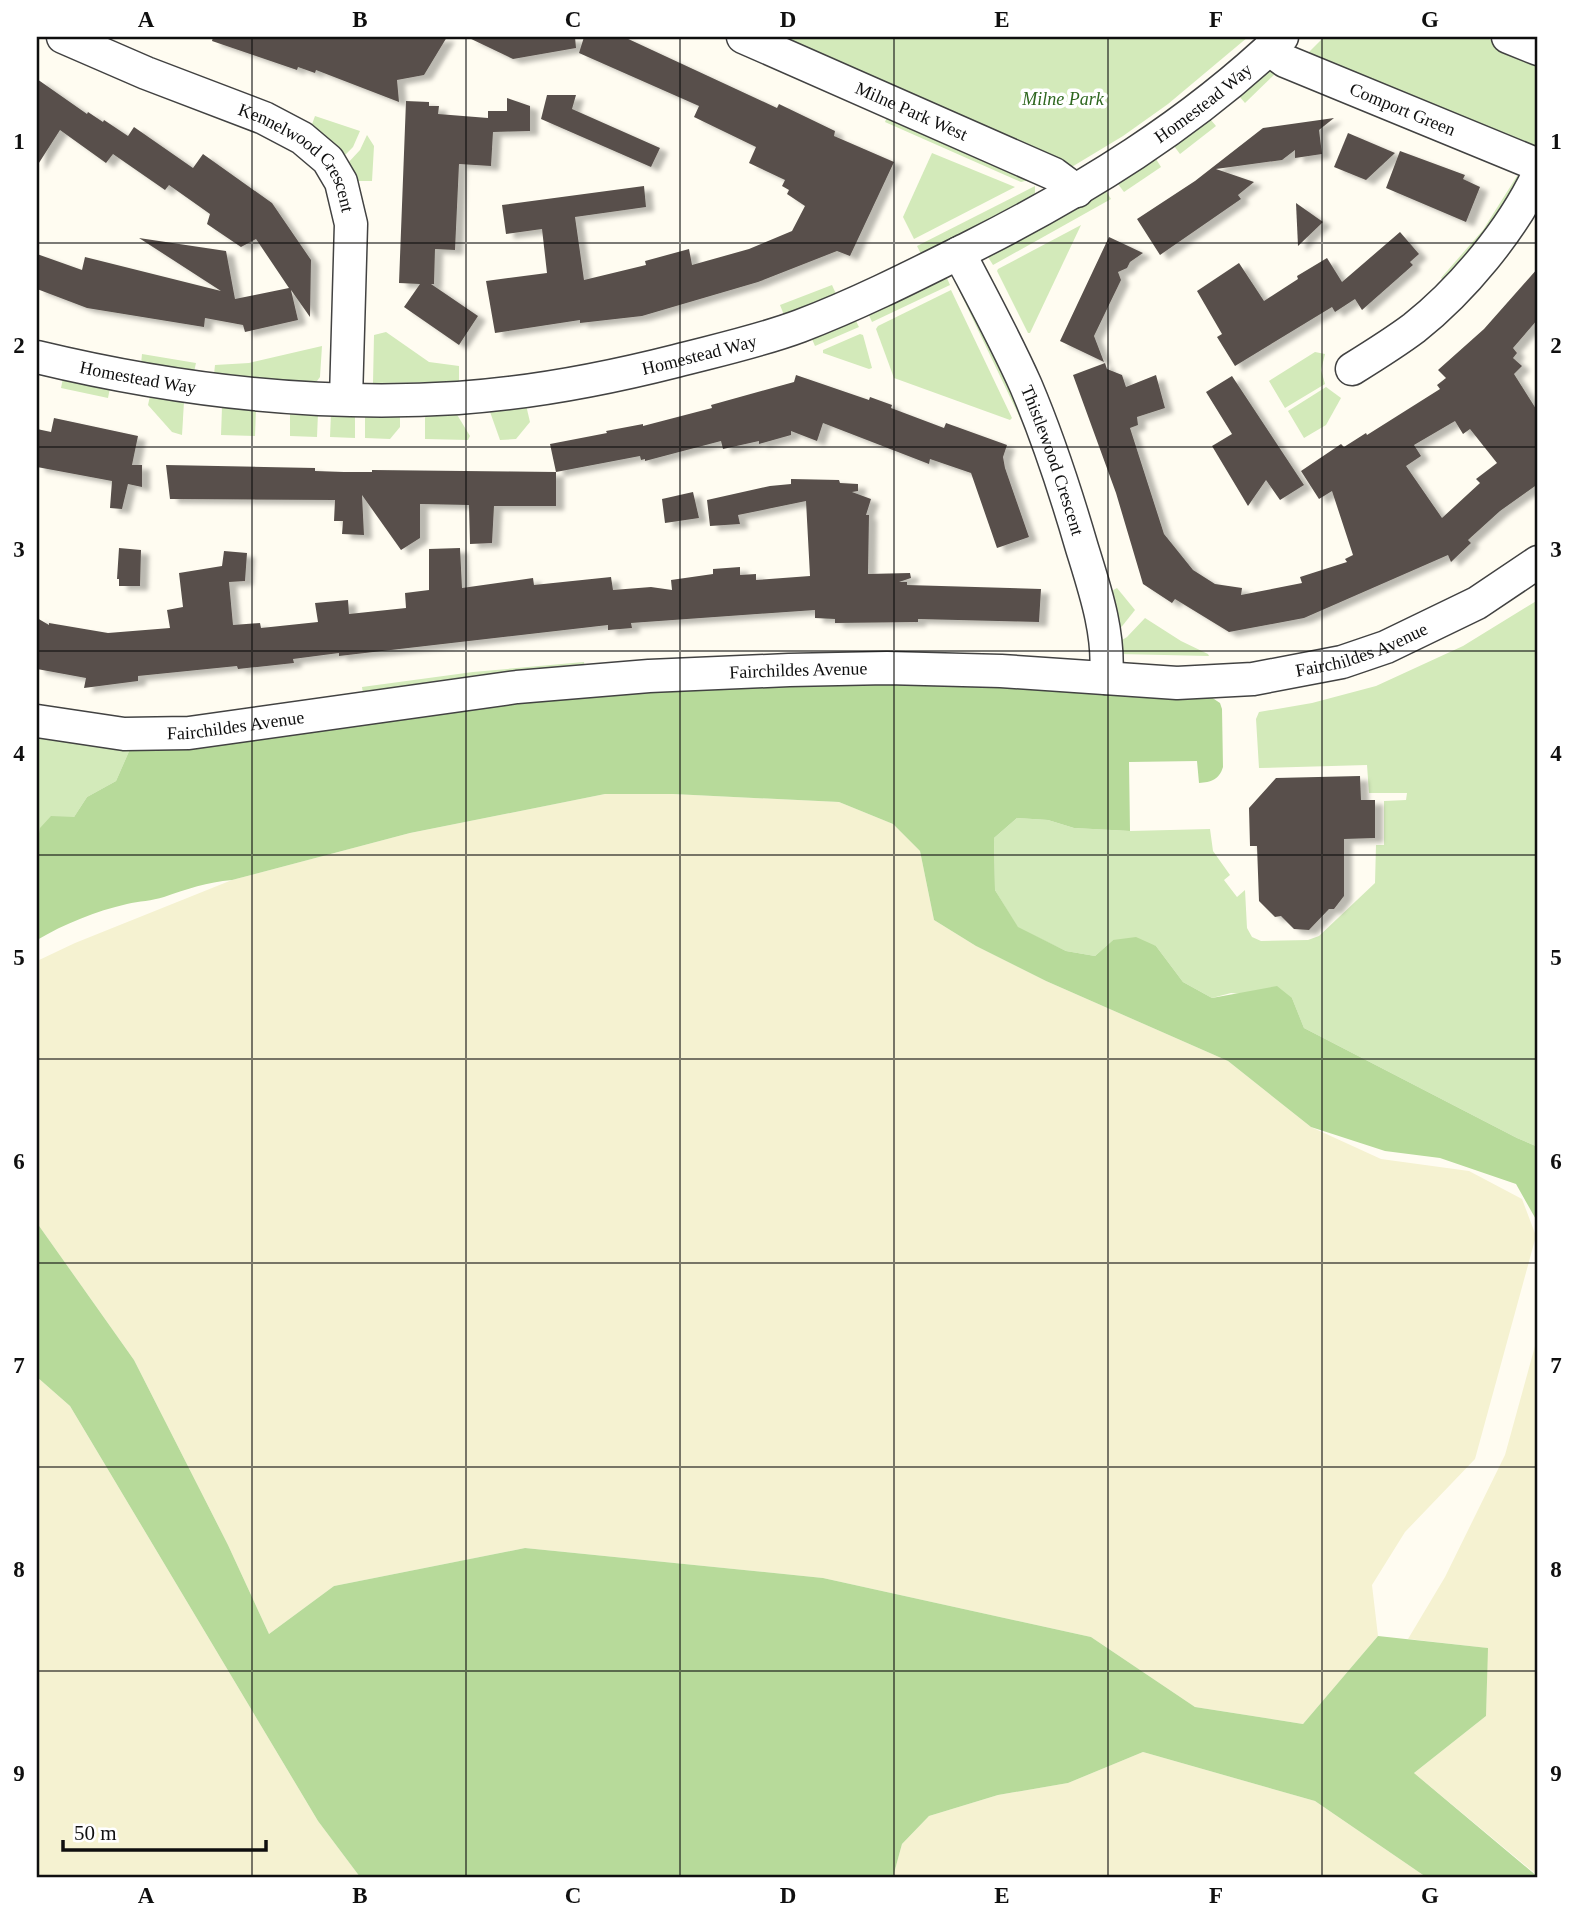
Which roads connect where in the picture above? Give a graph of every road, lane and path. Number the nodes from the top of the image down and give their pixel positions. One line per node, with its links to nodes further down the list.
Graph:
1 (62, 37): 12 (street, Kennelwood Crescent)
2 (743, 37): 8 (street, Milne Park West)
3 (1508, 37): 5 (street)
4 (1276, 43): 6 (street, Comport Green); 8 (street, Homestead Way)
5 (1538, 49)
6 (1538, 165)
7 (1538, 175): 11 (street)
8 (1077, 191): 9 (street, Homestead Way)
9 (959, 253): 12 (street, Homestead Way); 14 (street, Thistlewood Crescent)
10 (37, 357): 12 (street, Homestead Way)
11 (1352, 369)
12 (346, 399)
13 (1538, 562): 14 (street, Fairchildes Avenue)
14 (1106, 678): 15 (street, Fairchildes Avenue)
15 (37, 722)

